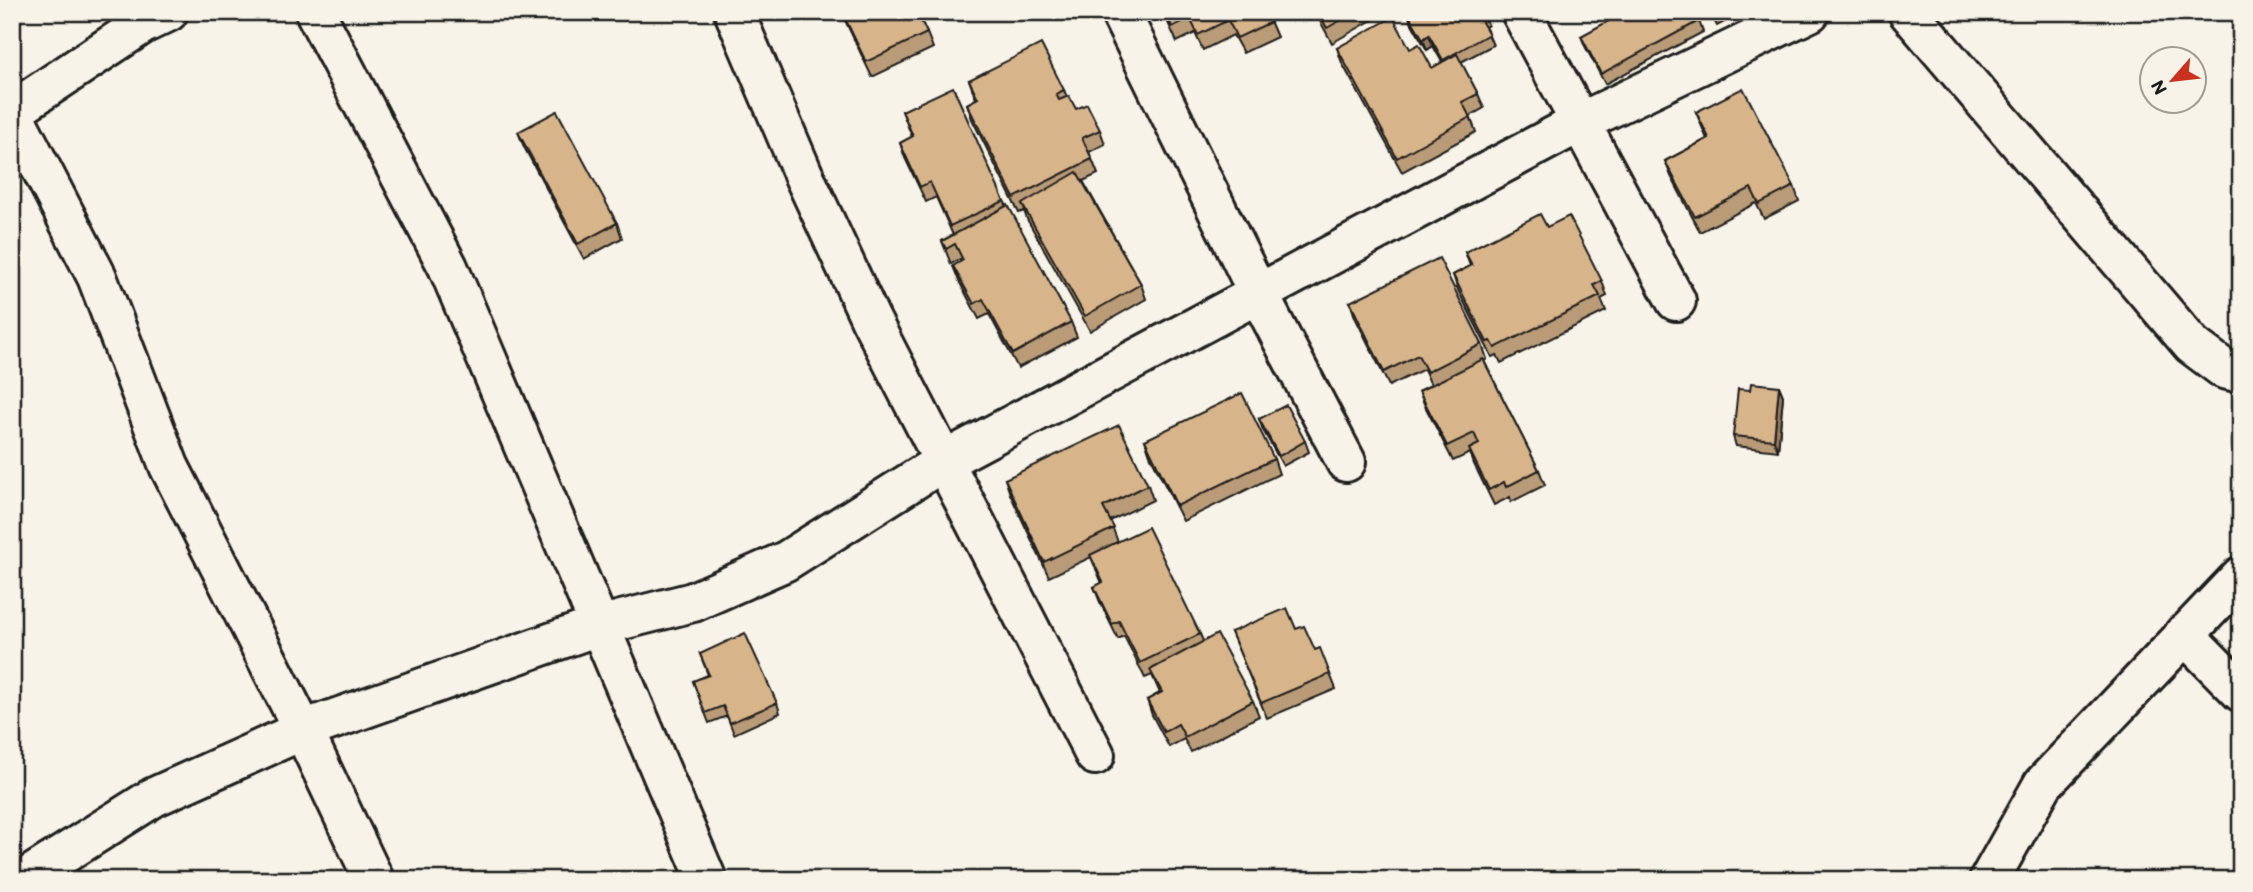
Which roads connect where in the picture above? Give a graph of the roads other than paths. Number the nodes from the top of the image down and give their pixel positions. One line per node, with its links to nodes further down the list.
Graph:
1 (168, 12): 8 (street)
2 (314, 12): 16 (street)
3 (734, 12): 13 (street)
4 (1120, 12): 10 (street)
5 (1521, 12): 9 (street)
6 (1810, 12): 9 (street)
7 (1919, 17): 12 (street)
8 (12, 111): 19 (street)
9 (1579, 123): 10 (street); 11 (street)
10 (1258, 293): 13 (street); 14 (street)
11 (1676, 301)
12 (2241, 373)
13 (944, 461): 16 (street); 20 (street)
14 (1346, 462)
15 (2241, 576): 17 (street)
16 (598, 626): 19 (street); 23 (street)
17 (2184, 634): 18 (street); 24 (street)
18 (2241, 692)
19 (303, 730): 21 (street); 22 (street)
20 (1095, 755)
21 (23, 880)
22 (374, 880)
23 (707, 880)
24 (1989, 880)

